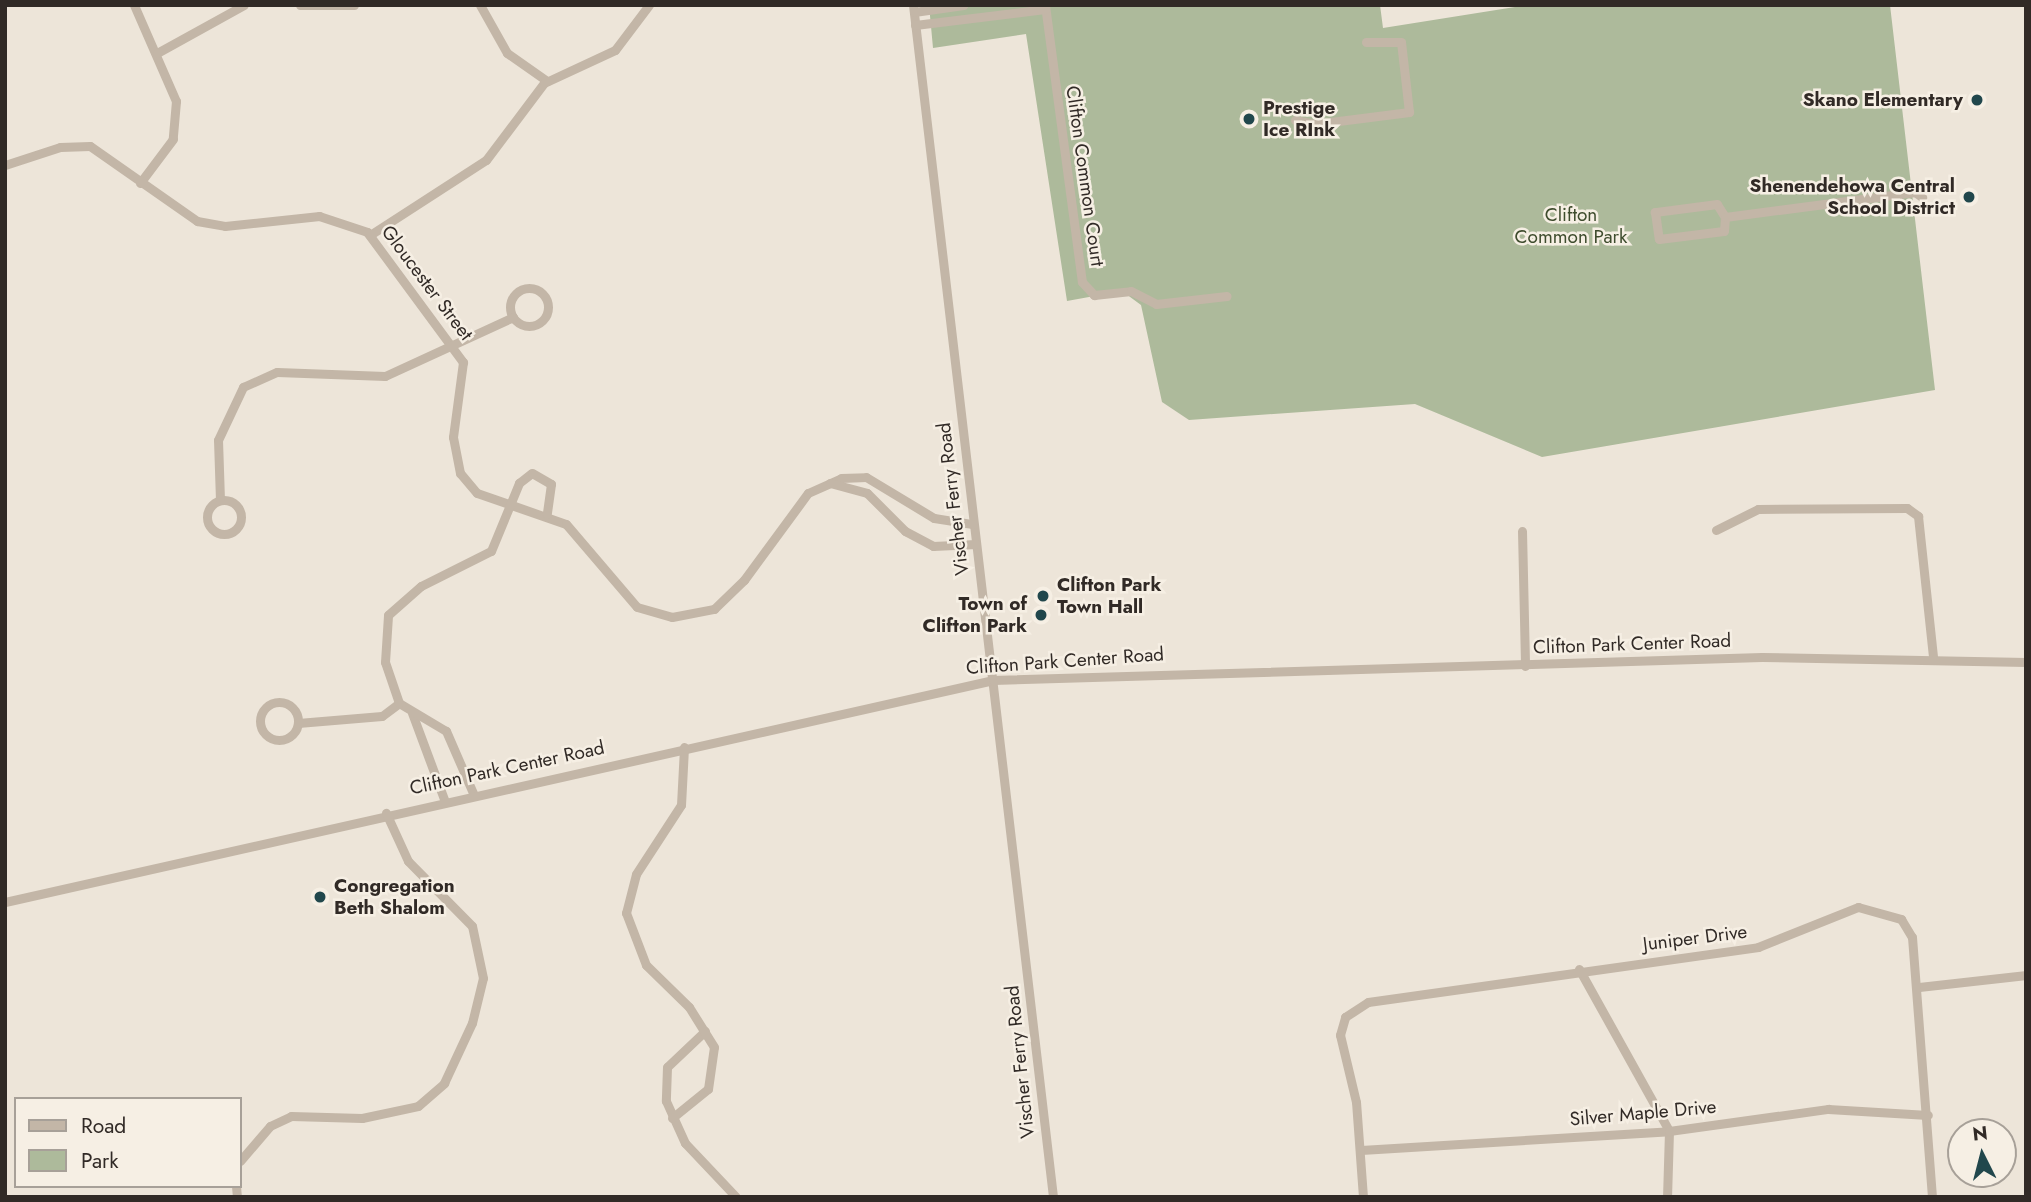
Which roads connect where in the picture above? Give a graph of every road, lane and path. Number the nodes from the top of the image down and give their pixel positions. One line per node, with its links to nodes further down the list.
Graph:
1 (134, 5): 12 (street)
2 (244, 5): 12 (street)
3 (300, 5): 4 (street)
4 (354, 5)
5 (480, 5): 13 (street)
6 (649, 5): 13 (street)
7 (964, 5): 9 (street)
8 (1045, 7): 10 (street); 20 (street, Clifton Common Court)
9 (913, 9): 10 (street, Vischer Ferry Road)
10 (915, 25): 27 (street, Vischer Ferry Road)
11 (1366, 43): 14 (street)
12 (157, 53): 16 (street)
13 (547, 81): 19 (street)
14 (1295, 120)
15 (5, 165): 16 (street, Gloucester Street)
16 (140, 183): 19 (street, Gloucester Street)
17 (1922, 197): 18 (street)
18 (1725, 217): 18 (street)
19 (370, 235): 22 (street, Gloucester Street)
20 (1227, 296)
21 (513, 317): 21 (street); 22 (street)
22 (454, 345): 24 (street); 25 (street, Gloucester Street)
23 (828, 482): 26 (street, Gloucester Street); 27 (street); 30 (street)
24 (220, 500)
25 (510, 505): 26 (street, Gloucester Street); 26 (street); 35 (street)
26 (547, 514)
27 (973, 524): 30 (street, Vischer Ferry Road)
28 (1716, 530): 31 (street)
29 (1522, 531): 33 (street)
30 (976, 544): 34 (street, Vischer Ferry Road)
31 (1933, 657): 32 (street, Clifton Park Center Road); 33 (street, Clifton Park Center Road)
32 (2026, 662)
33 (1525, 666): 34 (street, Clifton Park Center Road)
34 (993, 680): 38 (street, Clifton Park Center Road); 53 (street, Vischer Ferry Road)
35 (399, 703): 36 (street); 37 (street)
36 (412, 713): 39 (street); 40 (street)
37 (298, 723): 37 (street)
38 (684, 747): 39 (street, Clifton Park Center Road); 46 (street)
39 (473, 793): 40 (street, Clifton Park Center Road)
40 (443, 799): 41 (street, Clifton Park Center Road)
41 (386, 813): 42 (street, Clifton Park Center Road); 51 (street)
42 (5, 902)
43 (1579, 969): 45 (street, Juniper Drive); 49 (street); 50 (street, Juniper Drive)
44 (2026, 975): 45 (street)
45 (1919, 987): 47 (street, Juniper Drive)
46 (705, 1031): 48 (street); 48 (street)
47 (1928, 1115): 49 (street, Silver Maple Drive); 56 (street, Juniper Drive)
48 (672, 1118): 52 (street)
49 (1669, 1131): 50 (street, Silver Maple Drive); 55 (street)
50 (1361, 1150): 54 (street)
51 (242, 1159)
52 (736, 1197)
53 (1053, 1197)
54 (1363, 1197)
55 (1667, 1197)
56 (1932, 1197)

